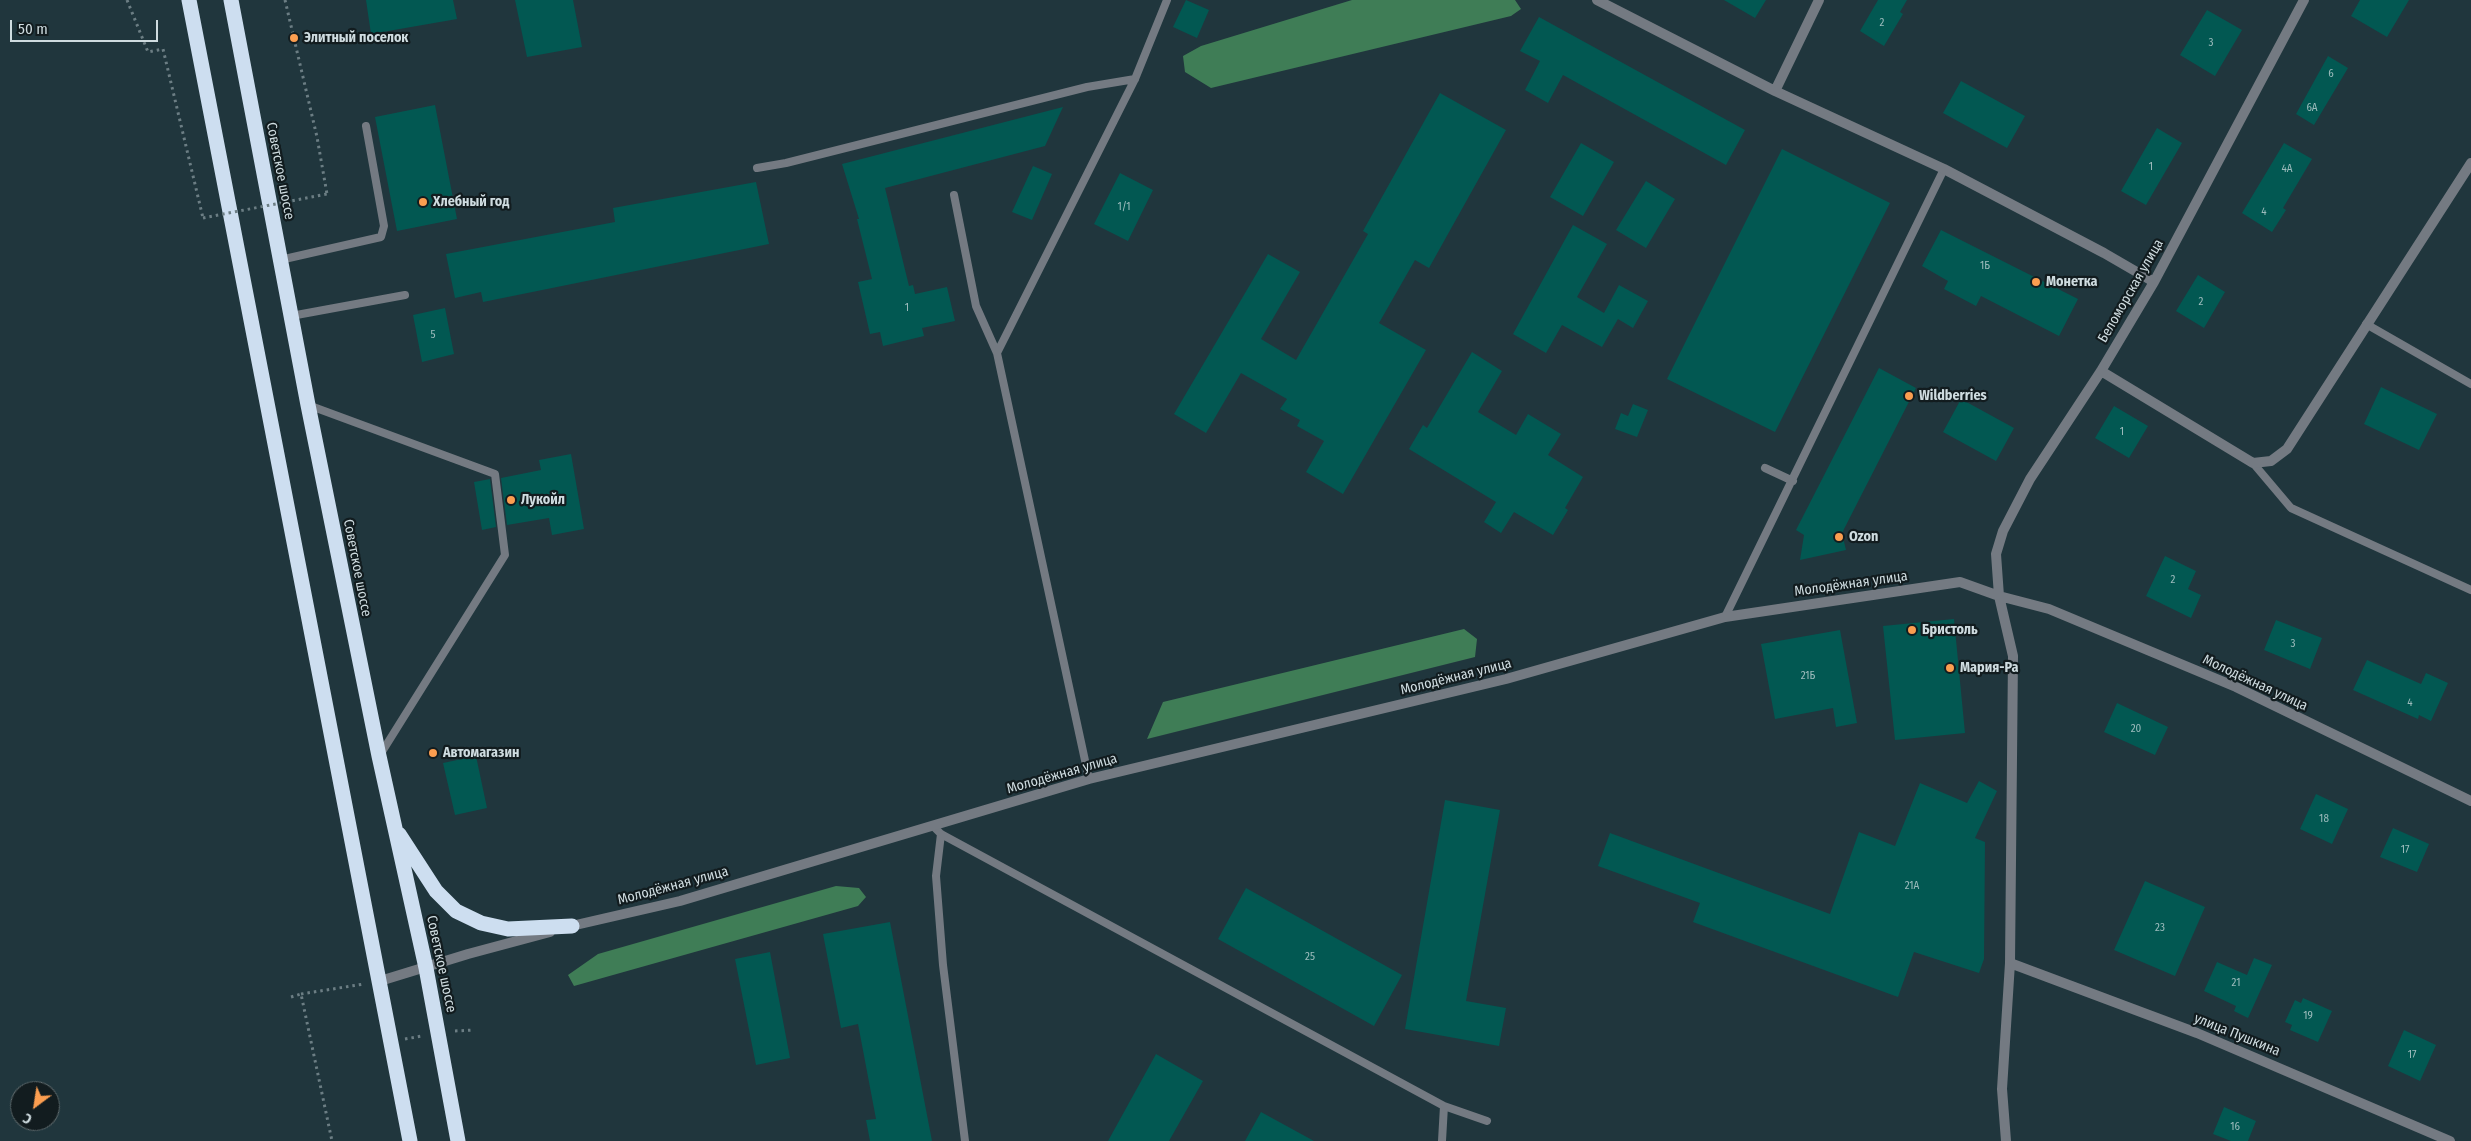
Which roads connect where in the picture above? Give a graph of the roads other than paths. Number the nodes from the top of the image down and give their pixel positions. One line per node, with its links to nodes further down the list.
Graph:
1 (189, 0): 38 (highway)
2 (231, 0): 14 (highway, Советское шоссе)
3 (1167, 0): 7 (lane)
4 (1597, 0): 8 (street)
5 (1819, 0): 8 (street)
6 (2304, 0): 15 (street, Беломорская улица)
7 (1135, 79): 11 (lane); 19 (lane)
8 (1775, 90): 12 (street)
9 (366, 126): 14 (lane)
10 (2471, 163): 18 (street)
11 (757, 168)
12 (1944, 169): 15 (street); 25 (lane)
13 (954, 194): 19 (lane)
14 (280, 260): 17 (highway, Советское шоссе)
15 (2154, 282): 20 (street, Беломорская улица)
16 (405, 295): 17 (lane)
17 (291, 316): 22 (highway, Советское шоссе)
18 (2366, 324): 21 (lane); 23 (street)
19 (997, 353): 30 (lane)
20 (2101, 371): 23 (street); 27 (street, Беломорская улица)
21 (2471, 384)
22 (308, 405): 29 (highway, Советское шоссе); 29 (lane)
23 (2253, 463): 26 (lane)
24 (1765, 468): 25 (lane)
25 (1793, 481): 28 (lane)
26 (2471, 590)
27 (2000, 596): 28 (street, Молодёжная улица); 31 (street, Молодёжная улица); 36 (street, Беломорская улица)
28 (1726, 617): 30 (street, Молодёжная улица)
29 (379, 756): 32 (highway, Советское шоссе)
30 (1089, 779): 33 (street, Молодёжная улица)
31 (2471, 801)
32 (393, 825): 35 (highway); 37 (highway, Советское шоссе)
33 (933, 826): 34 (lane); 35 (street, Молодёжная улица)
34 (942, 834): 39 (lane); 43 (lane)
35 (572, 926): 37 (street, Молодёжная улица)
36 (2010, 963): 45 (street, Беломорская улица); 46 (street, улица Пушкина)
37 (426, 968): 38 (street, Молодёжная улица); 42 (highway, Советское шоссе)
38 (380, 981): 41 (highway)
39 (1444, 1106): 40 (lane); 44 (lane)
40 (1487, 1121)
41 (410, 1141)
42 (458, 1141)
43 (966, 1141)
44 (1442, 1141)
45 (2006, 1141)
46 (2450, 1141)

